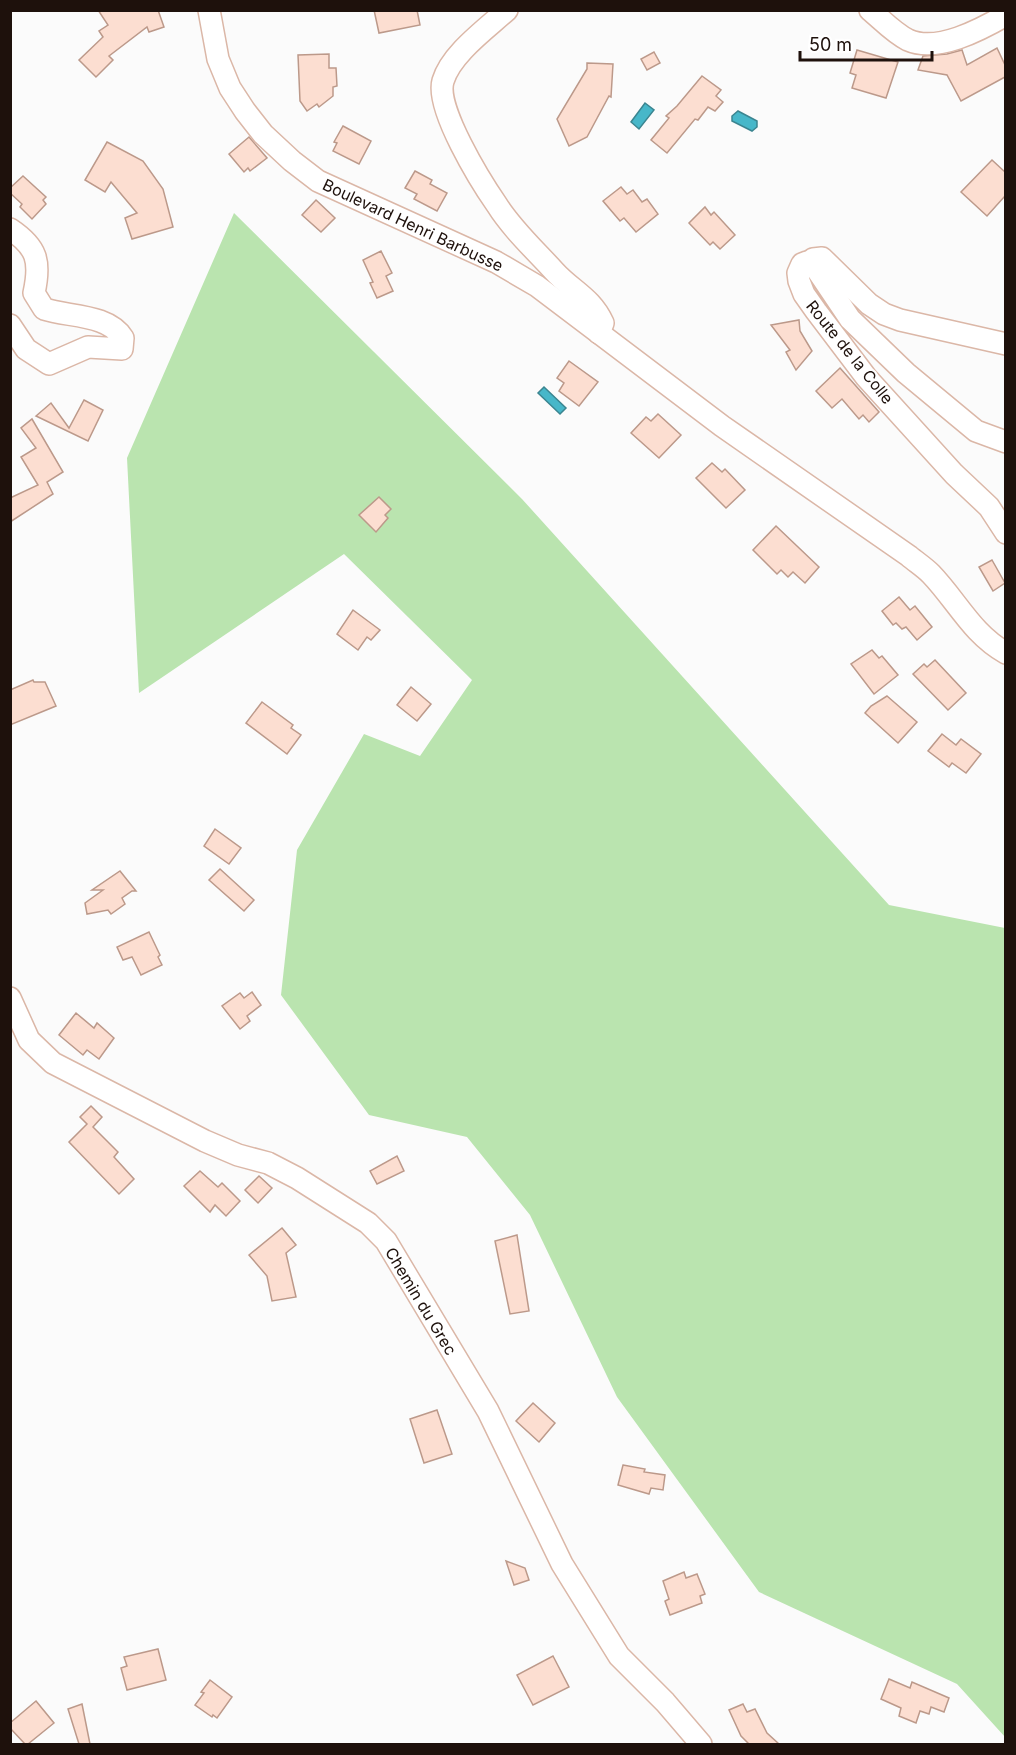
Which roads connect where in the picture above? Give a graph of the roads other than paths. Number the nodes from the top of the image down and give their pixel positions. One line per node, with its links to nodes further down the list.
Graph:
1 (209, 10): 8 (street, Boulevard Henri Barbusse)
2 (507, 10): 8 (street)
3 (870, 10): 4 (street)
4 (1005, 15)
5 (10, 229): 7 (street)
6 (807, 262): 9 (street); 10 (street, Route de la Colle); 11 (street, Route de la Colle)
7 (10, 325)
8 (599, 333): 12 (street, Boulevard Henri Barbusse)
9 (1005, 344)
10 (1005, 442)
11 (1005, 533)
12 (1005, 653)
13 (10, 998): 14 (street, Chemin du Grec)
14 (701, 1744)

